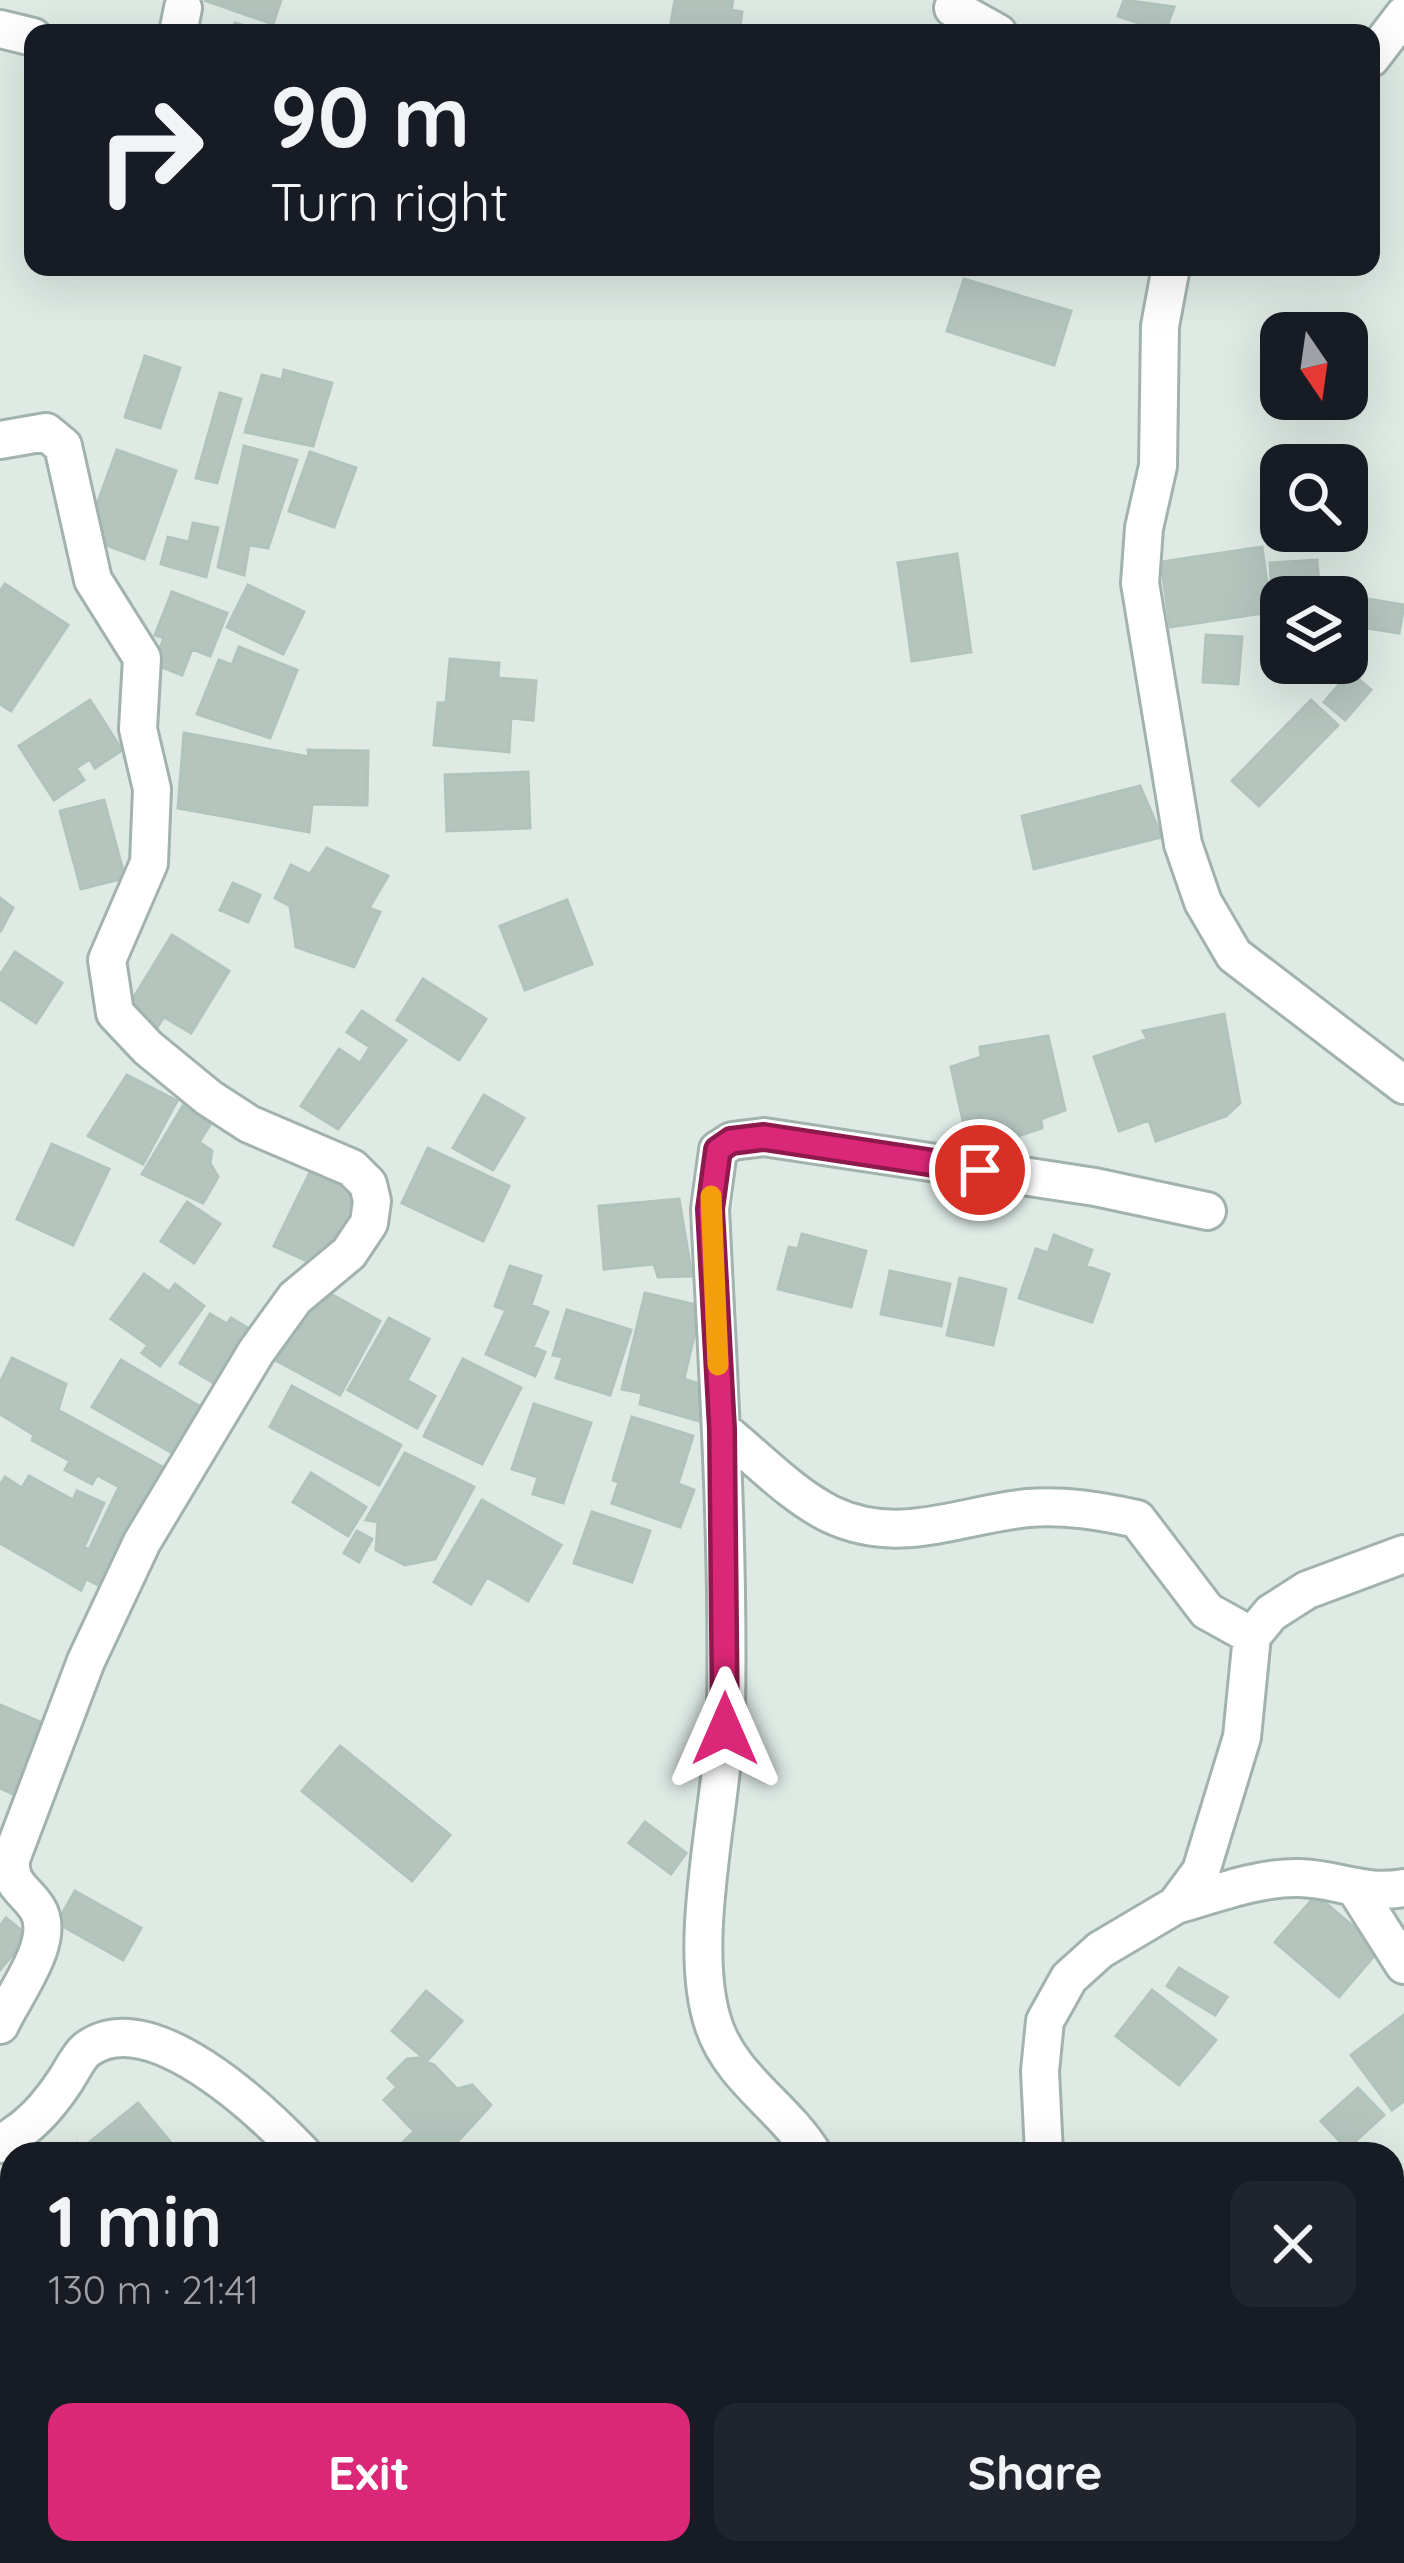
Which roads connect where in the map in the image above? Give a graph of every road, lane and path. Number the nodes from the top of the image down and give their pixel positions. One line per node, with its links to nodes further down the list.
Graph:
1 (1404, 15): 2 (street)
2 (1380, 46)
3 (1169, 276): 5 (street)
4 (0, 440): 14 (street)
5 (1404, 1084)
6 (1207, 1211): 7 (street)
7 (722, 1429): 9 (street); 17 (street)
8 (1404, 1554): 9 (street)
9 (1252, 1636): 12 (street)
10 (1404, 1888): 11 (street)
11 (1358, 1892): 12 (street); 13 (street)
12 (1176, 1905): 18 (street)
13 (1404, 1965)
14 (0, 2025)
15 (3, 2142): 16 (street)
16 (290, 2142)
17 (805, 2142)
18 (1043, 2142)

